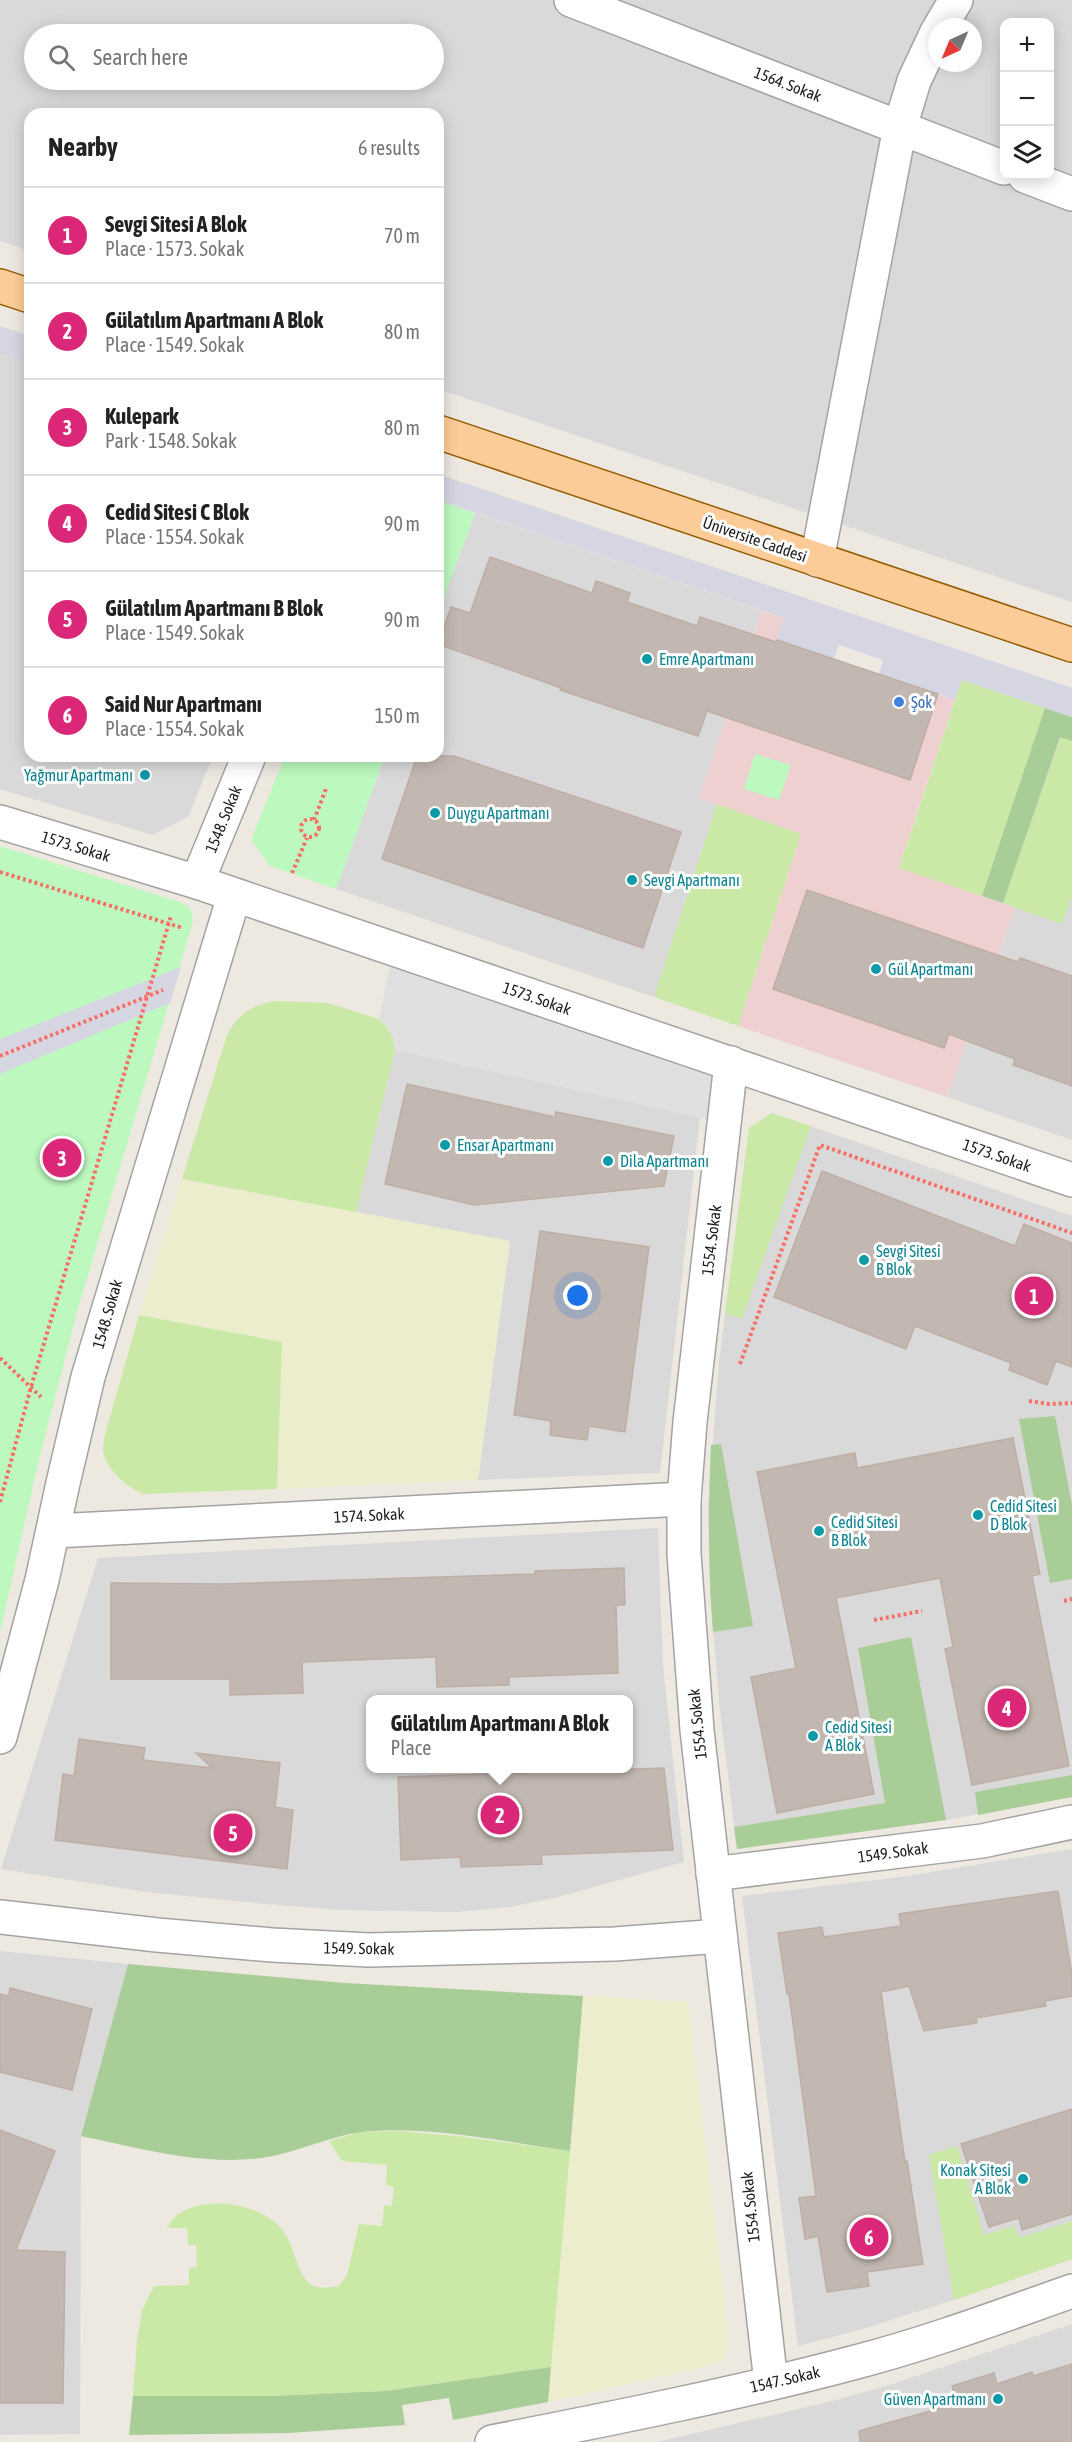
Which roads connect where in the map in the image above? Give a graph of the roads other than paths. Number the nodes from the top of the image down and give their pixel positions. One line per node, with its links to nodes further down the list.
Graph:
1 (572, 0): 5 (street, 1564. Sokak)
2 (956, 0): 3 (street)
3 (945, 18)
4 (928, 51): 5 (street)
5 (900, 127): 6 (street, 1564. Sokak); 12 (street)
6 (1000, 166)
7 (1035, 180): 8 (street)
8 (1072, 194)
9 (0, 286): 10 (main road)
10 (24, 294)
11 (444, 434): 12 (main road, Üniversite Caddesi)
12 (817, 560): 13 (main road, Üniversite Caddesi)
13 (1072, 645)
14 (246, 762): 16 (street, 1548. Sokak)
15 (0, 822): 16 (street, 1573. Sokak)
16 (189, 880): 17 (street, 1573. Sokak)
17 (234, 896): 18 (street, 1573. Sokak); 21 (street, 1548. Sokak)
18 (731, 1063): 19 (street, 1573. Sokak); 20 (street, 1554. Sokak)
19 (1072, 1180)
20 (684, 1499): 21 (street, 1574. Sokak); 24 (street, 1554. Sokak)
21 (54, 1532): 22 (street, 1548. Sokak)
22 (0, 1737)
23 (1072, 1822): 24 (street, 1549. Sokak)
24 (713, 1874): 26 (street, 1554. Sokak)
25 (0, 1917): 26 (street, 1549. Sokak)
26 (720, 1936): 28 (street, 1554. Sokak)
27 (1072, 2291): 28 (street, 1547. Sokak)
28 (771, 2383): 29 (street, 1547. Sokak)
29 (492, 2442)

